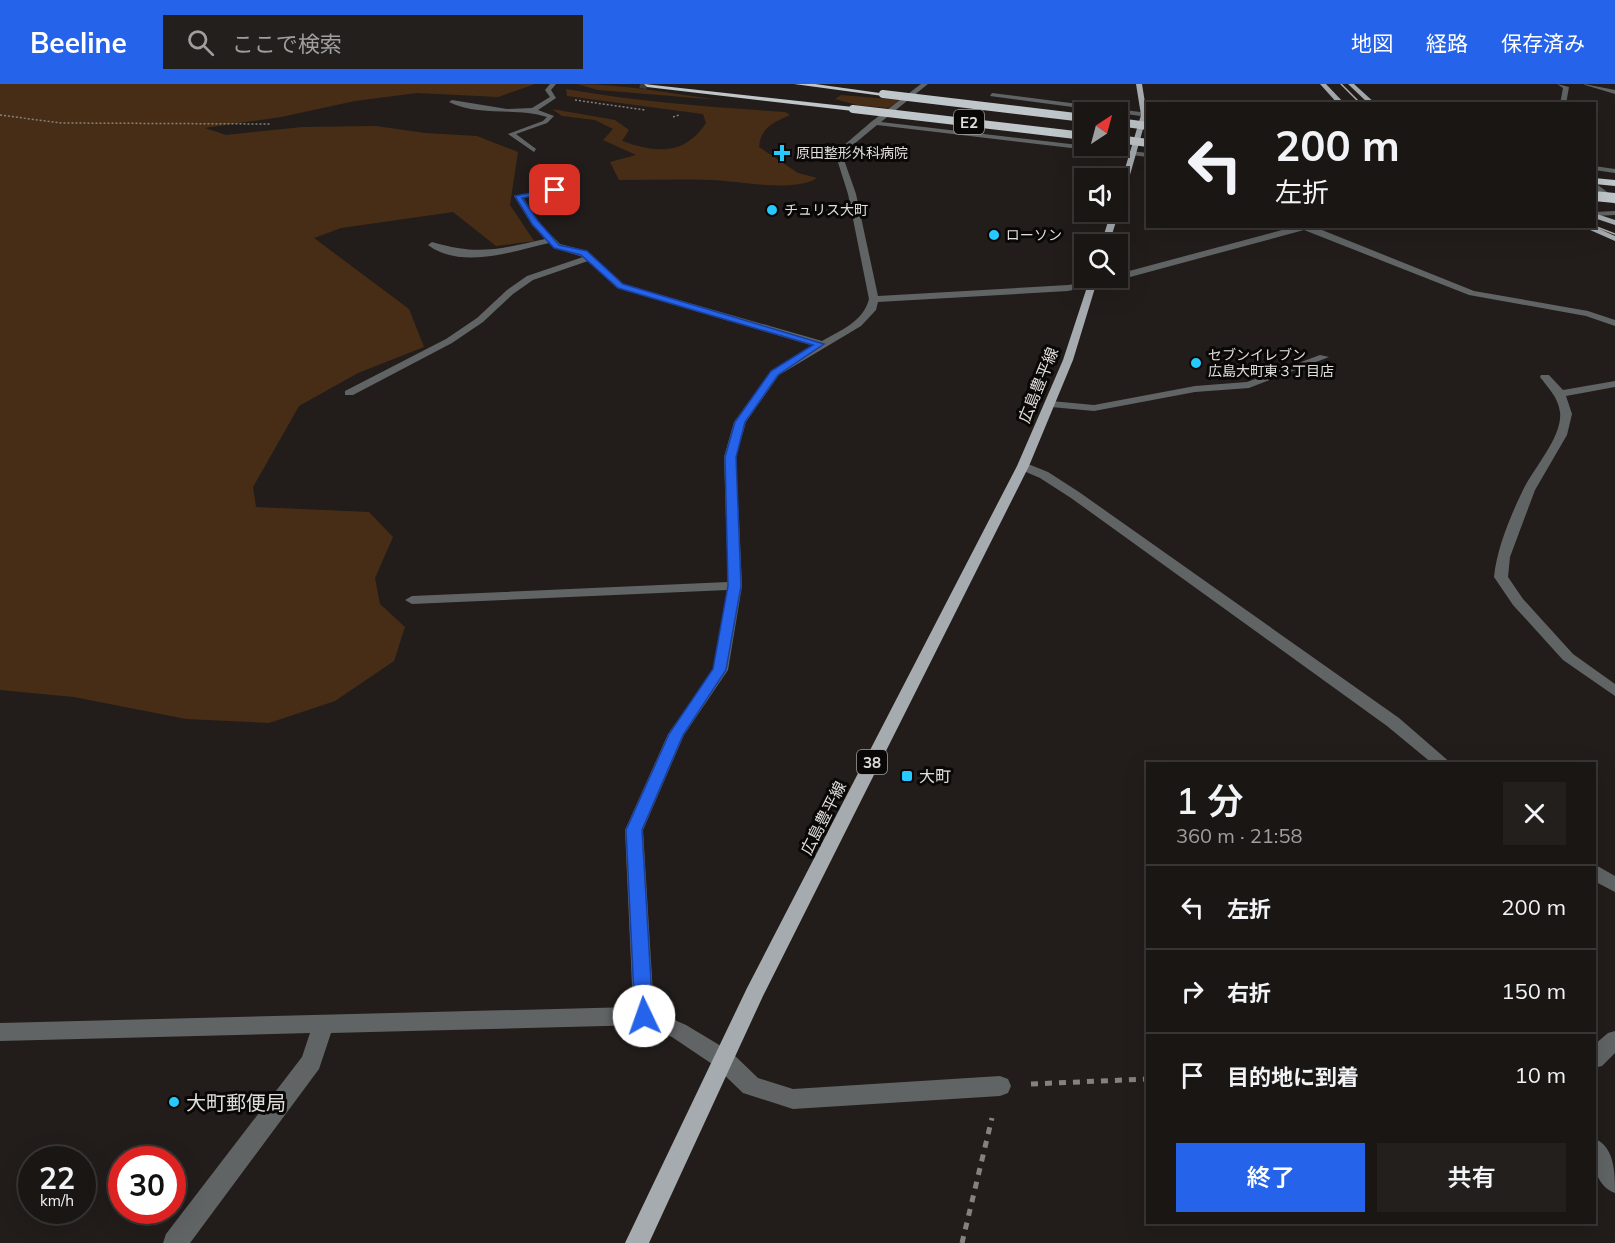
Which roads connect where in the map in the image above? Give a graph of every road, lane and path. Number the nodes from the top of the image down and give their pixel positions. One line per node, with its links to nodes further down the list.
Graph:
1 (553, 84): 12 (street)
2 (796, 84): 23 (highway, E2, bridge)
3 (925, 84): 24 (street)
4 (1139, 84): 21 (main road)
5 (1323, 84): 14 (main road)
6 (1351, 84): 15 (main road)
7 (1560, 84): 16 (street)
8 (1587, 84): 10 (street)
9 (647, 85): 28 (highway, E2, bridge)
10 (1615, 92)
11 (992, 95): 21 (street)
12 (553, 98): 17 (street); 18 (path)
13 (452, 102): 17 (street)
14 (1340, 102)
15 (1371, 102)
16 (1563, 102)
17 (533, 110): 31 (street)
18 (651, 111)
19 (670, 114): 22 (path)
20 (0, 115): 26 (path)
21 (1146, 115): 32 (main road)
22 (673, 117)
23 (1074, 117)
24 (873, 123): 32 (street); 57 (street)
25 (1128, 123): 27 (highway, bridge)
26 (271, 124)
27 (1146, 126)
28 (1074, 135)
29 (1128, 140): 30 (highway, bridge)
30 (1146, 143)
31 (534, 150)
32 (1133, 154): 33 (street); 35 (main road)
33 (1146, 157)
34 (1596, 168): 36 (street)
35 (1128, 170)
36 (1615, 171)
37 (1596, 182): 38 (highway)
38 (1615, 183)
39 (1596, 184): 42 (street)
40 (555, 190): 51 (street)
41 (1596, 196): 42 (highway, bridge)
42 (1615, 200)
43 (1615, 213): 44 (street)
44 (1596, 214)
45 (1596, 215): 46 (main road)
46 (1615, 223)
47 (1303, 228): 54 (street)
48 (1310, 228): 58 (street)
49 (1590, 228): 50 (main road)
50 (1615, 239)
51 (551, 240): 52 (street); 53 (street)
52 (432, 245)
53 (589, 258): 59 (street); 63 (street)
54 (1128, 274)
55 (1074, 286): 57 (street)
56 (1091, 288): 65 (main road, 広島豊平線 / 38)
57 (874, 299): 59 (street)
58 (1615, 324)
59 (820, 344): 67 (street)
60 (1324, 357): 65 (street)
61 (1545, 377): 64 (street)
62 (1615, 384): 64 (street)
63 (348, 393)
64 (1560, 394): 69 (street)
65 (1051, 404): 66 (main road, 広島豊平線 / 38)
66 (1023, 466): 70 (street); 78 (main road, 広島豊平線 / 38)
67 (735, 586): 68 (street); 73 (street)
68 (412, 600)
69 (1615, 690)
70 (1442, 762)
71 (1596, 872): 72 (street)
72 (1615, 885)
73 (644, 1016): 74 (street); 78 (street)
74 (324, 1024): 75 (street); 83 (street)
75 (0, 1032)
76 (1615, 1040): 77 (street)
77 (1596, 1057)
78 (723, 1059): 80 (street); 84 (main road, 広島豊平線 / 38)
79 (1146, 1079): 80 (path)
80 (1000, 1086): 85 (path)
81 (1597, 1157): 82 (street)
82 (1615, 1182)
83 (175, 1243)
84 (637, 1243)
85 (963, 1243)

